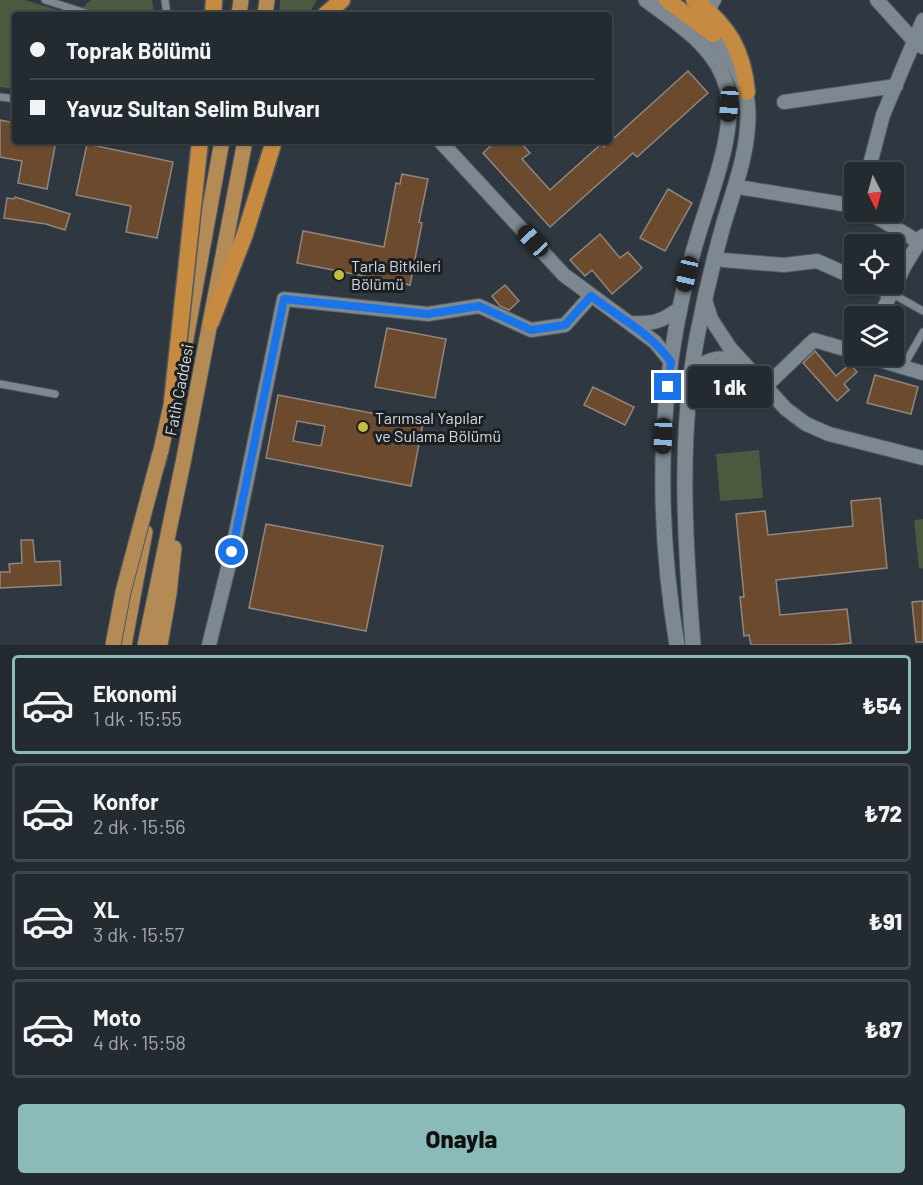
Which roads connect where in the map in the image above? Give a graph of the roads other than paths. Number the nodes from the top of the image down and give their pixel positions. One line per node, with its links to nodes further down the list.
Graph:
1 (45, 0): 7 (lane)
2 (342, 0): 8 (highway)
3 (646, 0): 32 (main road)
4 (667, 0): 10 (highway)
5 (877, 0): 11 (street)
6 (705, 3): 13 (highway)
7 (83, 12)
8 (328, 12)
9 (923, 20): 11 (street)
10 (713, 34): 13 (main road)
11 (919, 44): 12 (street)
12 (896, 86): 14 (street); 20 (street)
13 (747, 92): 30 (main road)
14 (784, 102)
15 (200, 144): 47 (highway, bridge)
16 (221, 144): 47 (main road, Fatih Caddesi, bridge)
17 (244, 144): 34 (main road, Fatih Caddesi)
18 (272, 144): 34 (highway)
19 (443, 144): 29 (street)
20 (871, 162)
21 (744, 188): 22 (street)
22 (844, 204)
23 (888, 222): 24 (street)
24 (921, 239): 26 (street)
25 (723, 260): 27 (street)
26 (904, 270)
27 (844, 273)
28 (891, 294): 31 (street); 33 (lane)
29 (591, 296): 35 (street); 57 (street)
30 (705, 300): 39 (street); 42 (main road)
31 (885, 306)
32 (679, 309): 35 (street); 38 (main road)
33 (923, 311)
34 (211, 322): 50 (main road, Fatih Caddesi)
35 (630, 323): 38 (street)
36 (923, 332): 41 (lane)
37 (844, 349): 45 (street)
38 (671, 362): 52 (main road)
39 (744, 363): 42 (street); 45 (street)
40 (900, 366): 41 (street)
41 (903, 367): 43 (street)
42 (692, 371): 51 (main road)
43 (923, 373)
44 (0, 384): 46 (lane)
45 (766, 386): 49 (street)
46 (55, 394)
47 (172, 402): 48 (main road, Fatih Caddesi)
48 (160, 453): 53 (main road, bridge); 54 (main road, Fatih Caddesi, bridge)
49 (922, 453)
50 (184, 458): 55 (main road, Fatih Caddesi); 56 (main road)
51 (694, 642)
52 (675, 643)
53 (113, 645)
54 (124, 645)
55 (146, 645)
56 (160, 645)
57 (209, 645)

